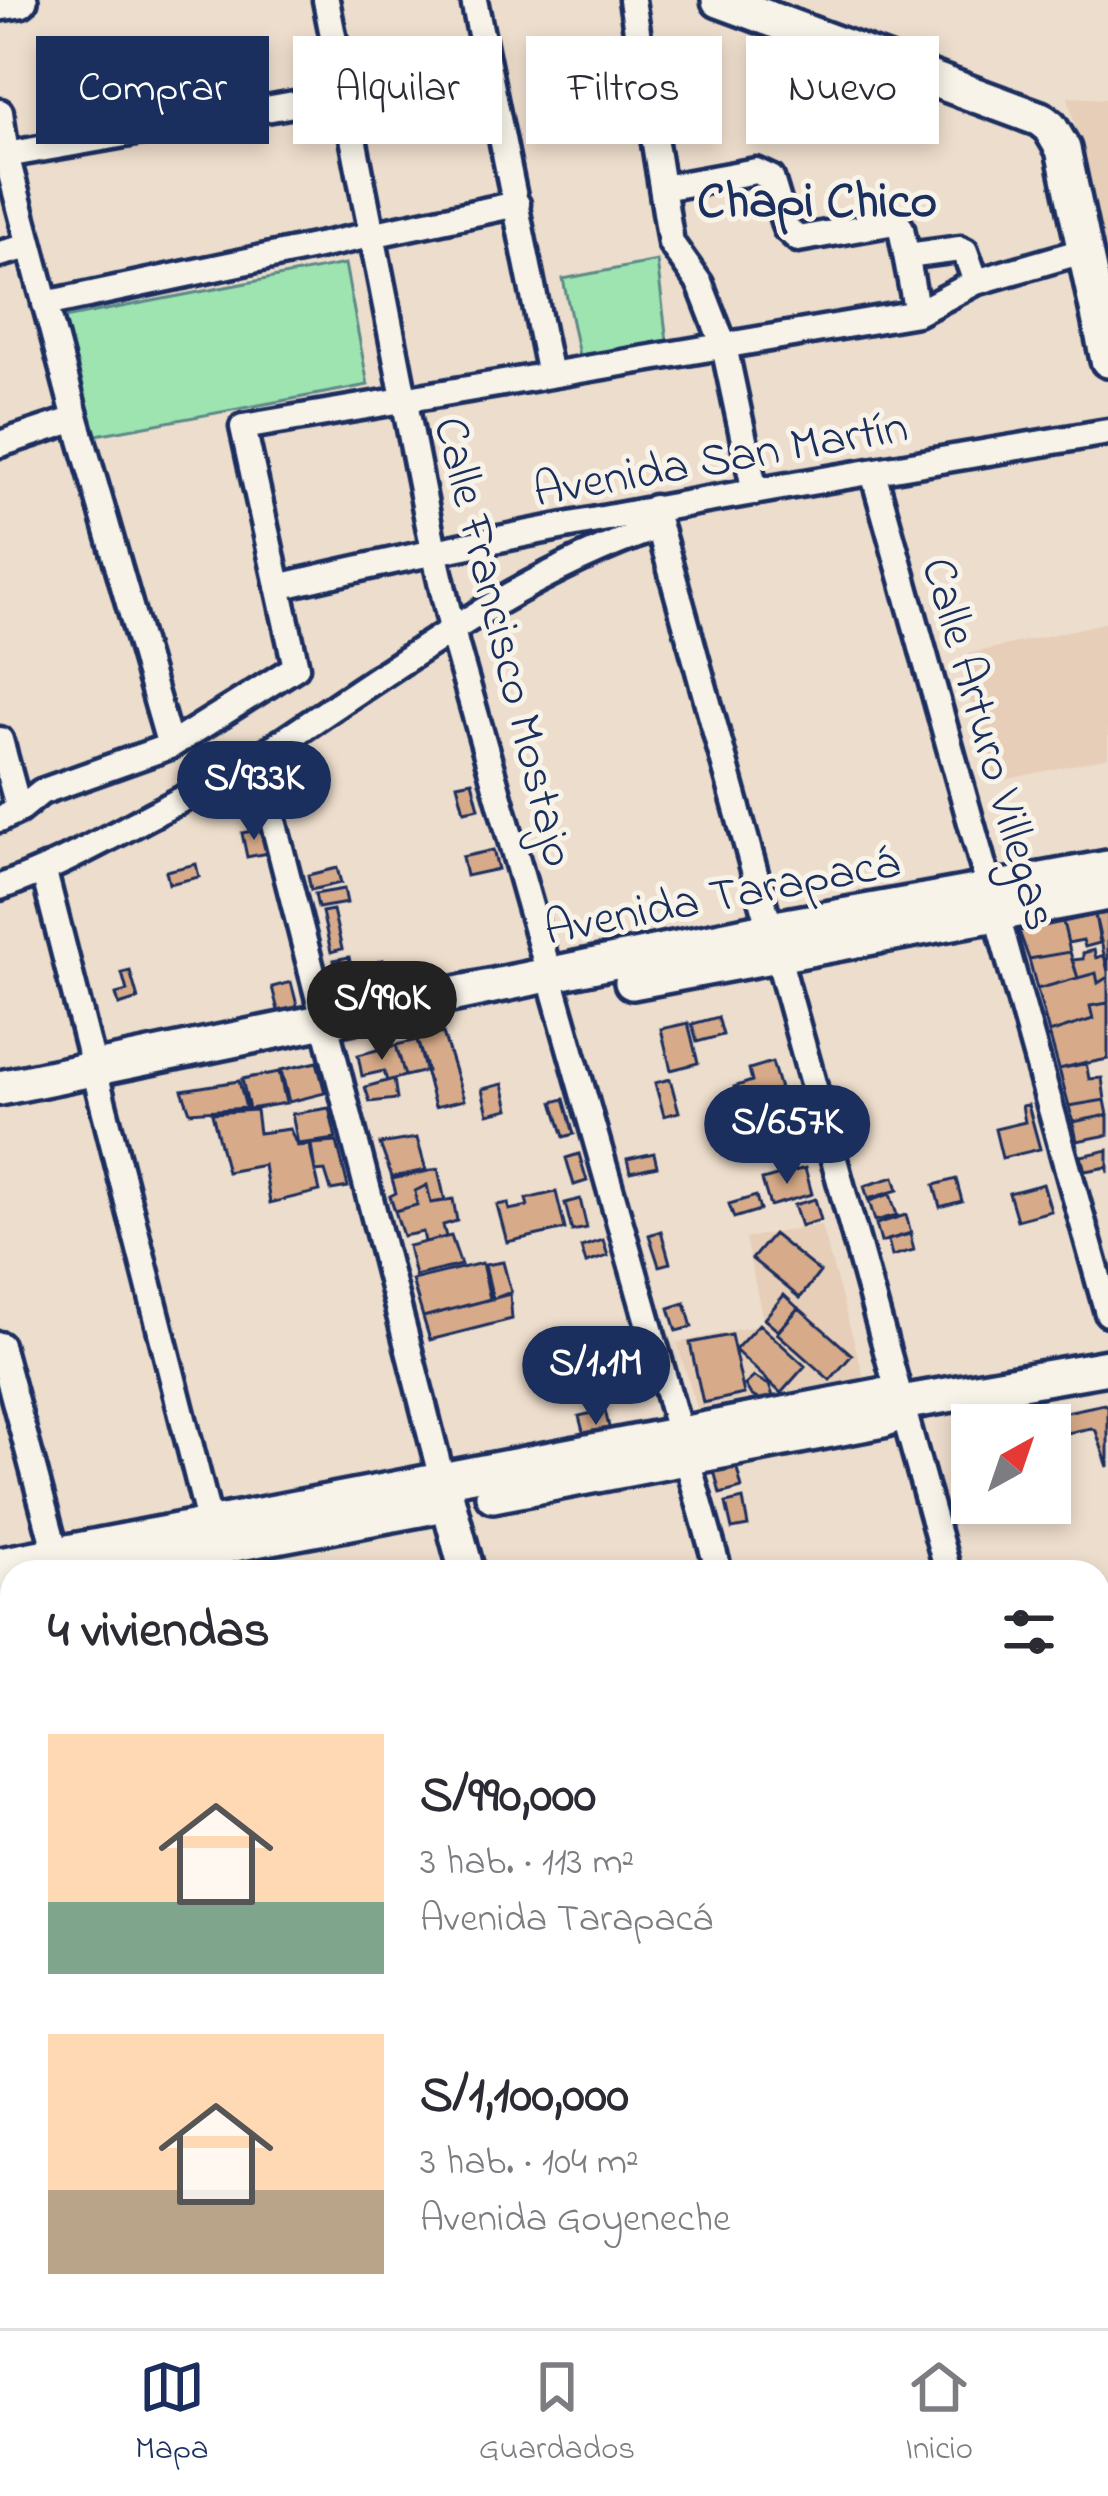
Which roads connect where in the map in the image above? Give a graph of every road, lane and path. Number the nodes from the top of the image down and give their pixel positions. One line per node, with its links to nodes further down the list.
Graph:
1 (20, 0): 6 (street)
2 (326, 0): 7 (street, Calle Francisco Mostajo)
3 (474, 0): 13 (street)
4 (632, 0): 12 (street)
5 (719, 0): 16 (street)
6 (0, 3)
7 (333, 36)
8 (293, 104): 11 (street)
9 (0, 112): 11 (street)
10 (355, 144): 14 (street, Calle Francisco Mostajo)
11 (6, 154): 15 (street)
12 (662, 188): 18 (street); 23 (street)
13 (517, 204): 14 (street); 25 (street)
14 (373, 238): 21 (street); 26 (street, Calle Francisco Mostajo)
15 (30, 246): 17 (street); 21 (street)
16 (1083, 251): 19 (street); 20 (street)
17 (0, 254)
18 (907, 256): 19 (street); 22 (street)
19 (976, 282): 22 (street)
20 (1101, 303): 24 (street)
21 (45, 304): 27 (street)
22 (917, 313): 23 (street)
23 (724, 346): 25 (street); 31 (street)
24 (1108, 360)
25 (550, 375): 26 (street)
26 (404, 399): 33 (street, Calle Francisco Mostajo); 34 (street)
27 (76, 418): 29 (street); 37 (street)
28 (1108, 432): 30 (street, Avenida San Martín)
29 (0, 444)
30 (873, 472): 31 (street, Avenida San Martín); 44 (street, Calle Arturo Villegas)
31 (755, 492): 32 (street, Avenida San Martín)
32 (657, 518): 33 (street, Avenida San Martín); 35 (street); 45 (street)
33 (434, 551): 34 (street, Avenida San Martín); 35 (street, Calle Francisco Mostajo)
34 (278, 587): 37 (street)
35 (453, 630): 38 (street); 46 (street, Calle Francisco Mostajo)
36 (0, 740): 39 (street)
37 (170, 746): 39 (street)
38 (257, 758): 41 (street); 47 (street)
39 (9, 815)
40 (1108, 868): 44 (street, Avenida Tarapacá)
41 (44, 872): 42 (street); 48 (street)
42 (0, 887)
43 (1108, 893): 44 (street, Avenida Tarapacá)
44 (993, 902): 45 (street, Avenida Tarapacá); 51 (street, Calle Arturo Villegas)
45 (774, 941): 46 (street, Avenida Tarapacá); 54 (street)
46 (553, 986): 47 (street, Avenida Tarapacá); 55 (street, Calle Francisco Mostajo)
47 (329, 1031): 48 (street, Avenida Tarapacá); 56 (street)
48 (97, 1076): 49 (street, Avenida Tarapacá); 50 (street, Avenida Tarapacá); 57 (street)
49 (0, 1088)
50 (0, 1107)
51 (1108, 1313)
52 (0, 1345): 58 (street)
53 (1108, 1366): 54 (street)
54 (901, 1403): 55 (street); 63 (street)
55 (684, 1445): 56 (street); 62 (street, Calle Francisco Mostajo)
56 (446, 1493): 57 (street); 61 (street)
57 (216, 1548): 59 (street); 60 (street)
58 (57, 1560)
59 (81, 1560)
60 (151, 1560)
61 (464, 1560)
62 (715, 1560)
63 (945, 1560)

